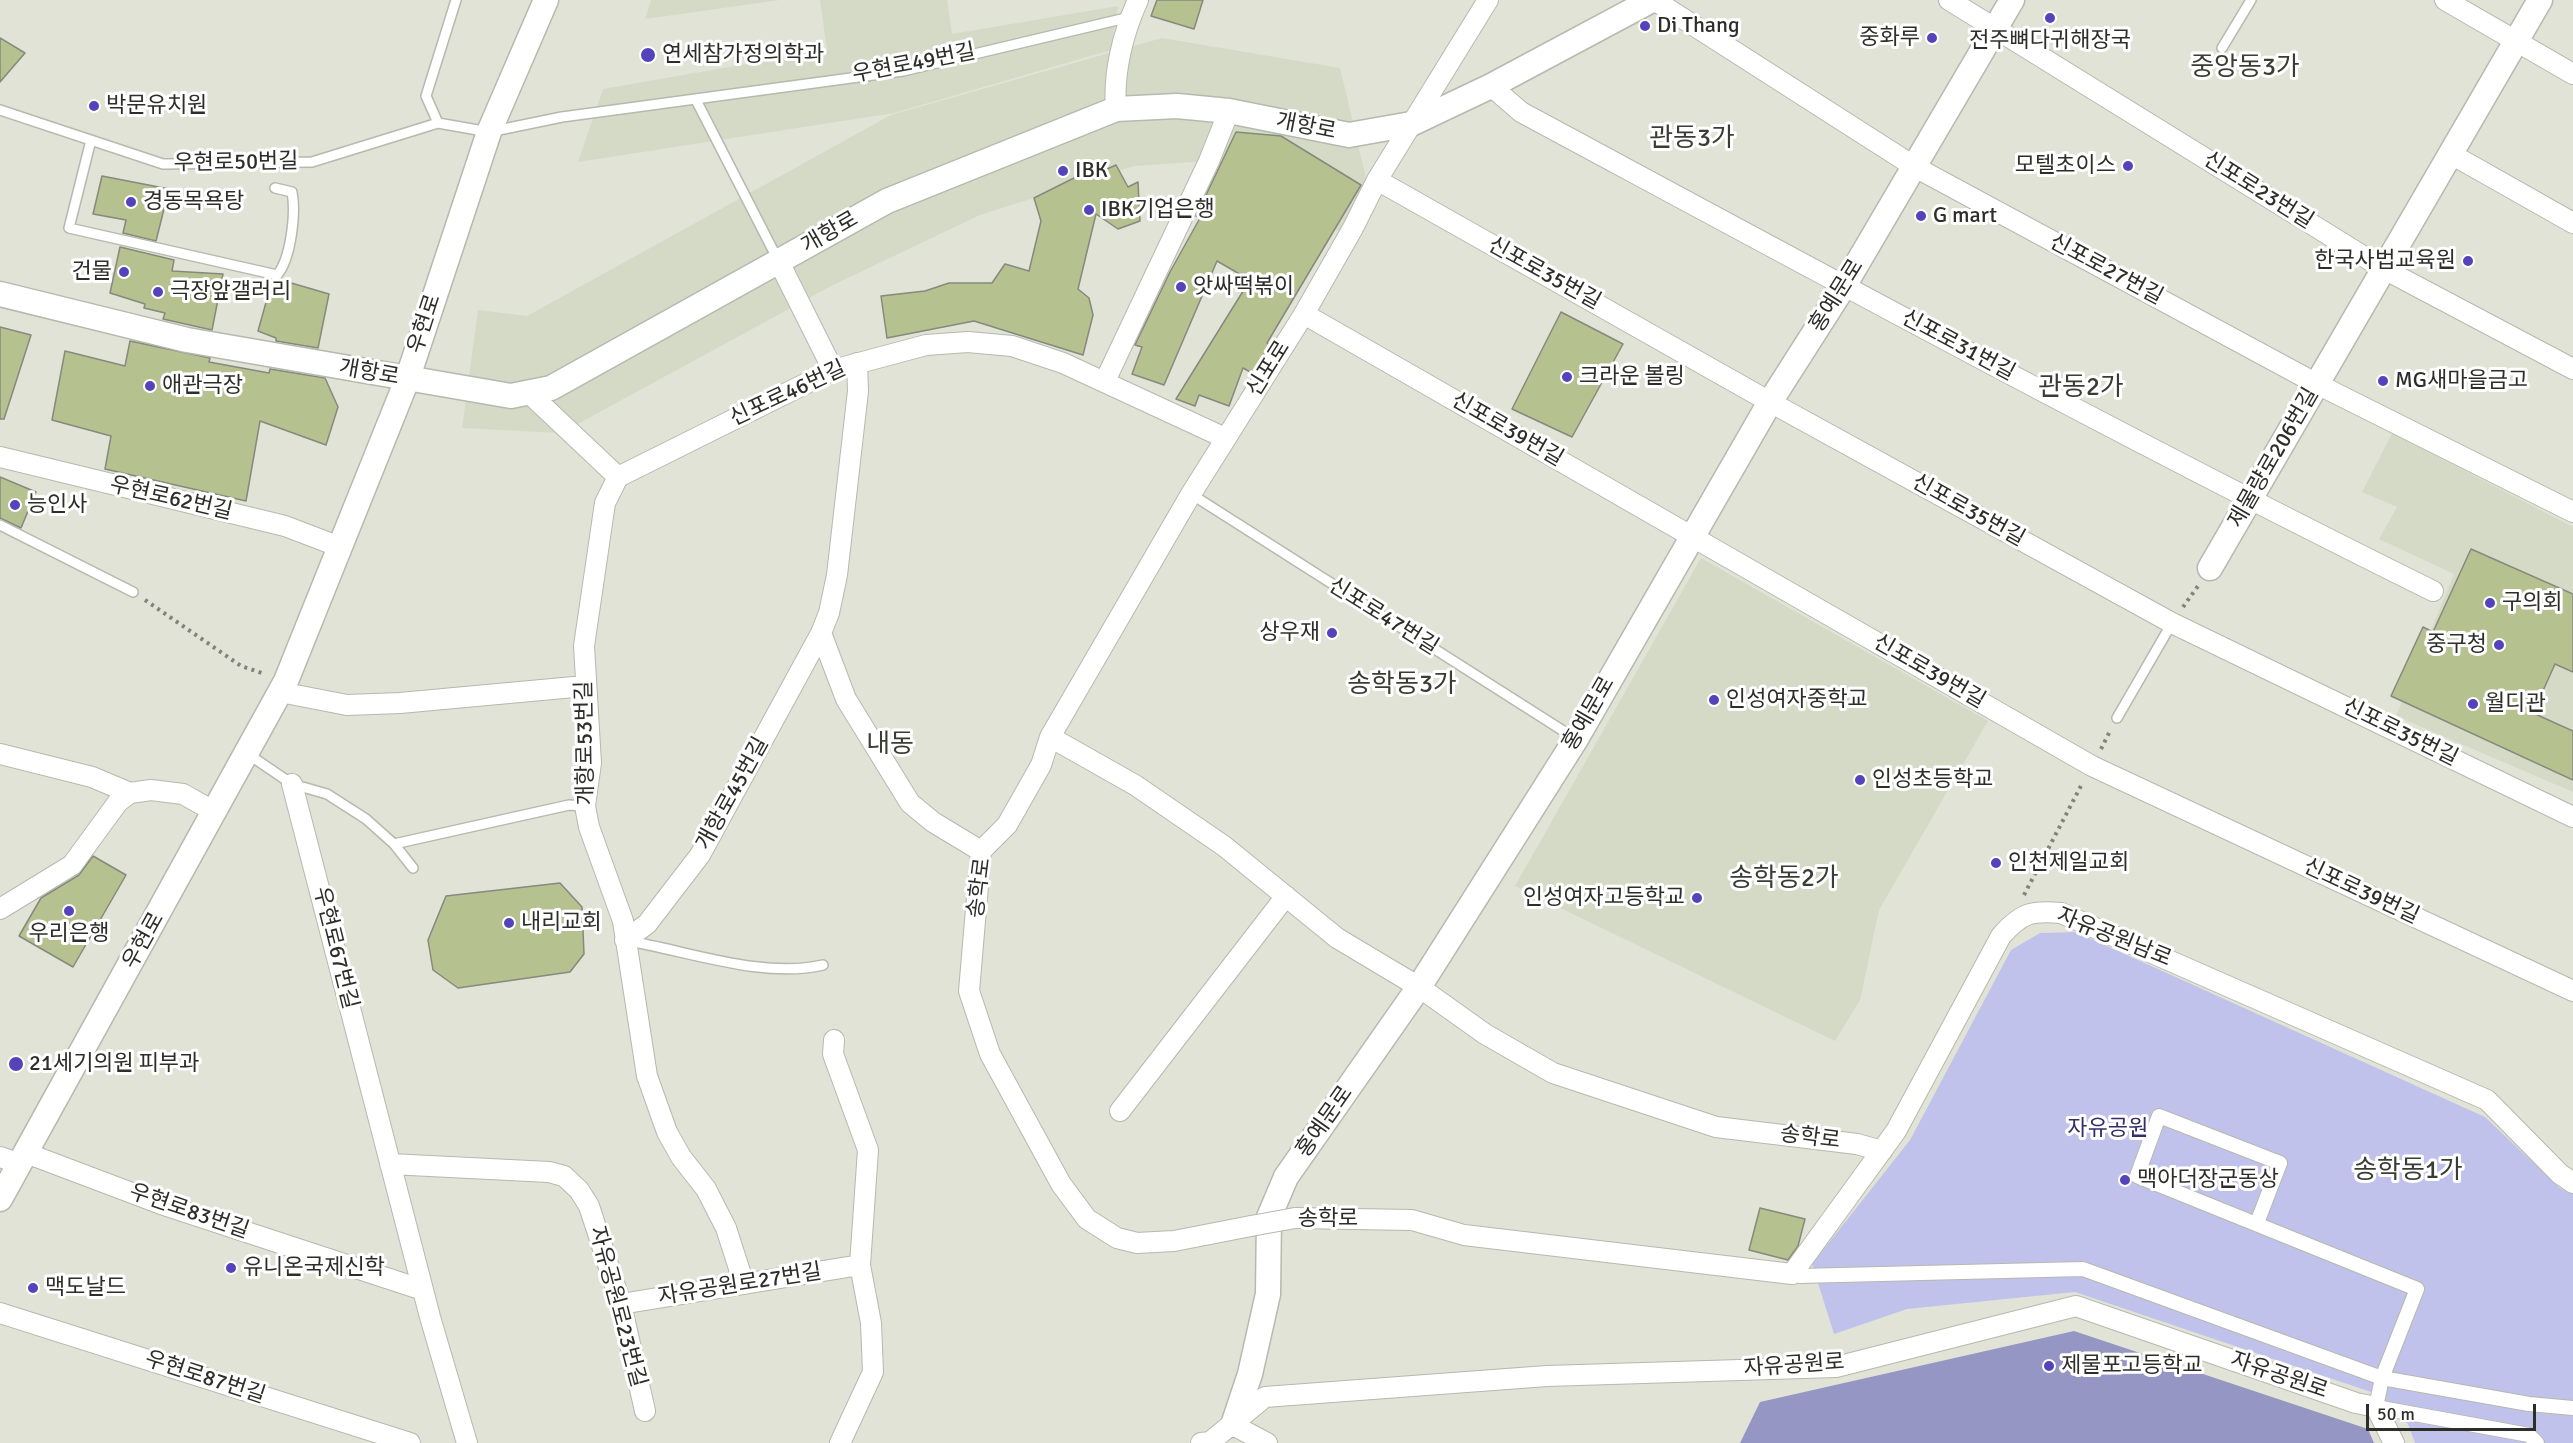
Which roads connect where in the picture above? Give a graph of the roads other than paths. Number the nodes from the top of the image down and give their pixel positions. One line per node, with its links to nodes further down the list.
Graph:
1 (456, 0): 20 (lane)
2 (546, 0): 22 (street, 우현로)
3 (1488, 0): 21 (street, 신포로)
4 (1653, 0): 15 (street, 개항로); 25 (street, 신포로27번길)
5 (1949, 0): 11 (street, 신포로23번길)
6 (2012, 0): 11 (street, 홍예문로)
7 (2251, 0): 13 (lane)
8 (2445, 0): 12 (street)
9 (2540, 0): 12 (street, 제물량로206번길)
10 (1134, 8): 16 (lane, 우현로49번길); 17 (street)
11 (1996, 28): 25 (street, 홍예문로); 30 (street, 신포로23번길)
12 (2516, 42): 14 (street); 24 (street, 제물량로206번길)
13 (2223, 48)
14 (2573, 74)
15 (1491, 86): 21 (street, 개항로); 31 (street, 신포로31번길)
16 (696, 100): 22 (lane, 우현로49번길); 29 (lane)
17 (1116, 109): 19 (street, 개항로); 29 (street, 개항로)
18 (0, 110): 23 (lane, 우현로50번길)
19 (1229, 111): 21 (street, 개항로); 38 (street)
20 (438, 123): 22 (lane); 23 (lane, 우현로50번길)
21 (1411, 124): 26 (street, 신포로)
22 (489, 132): 37 (street, 우현로)
23 (91, 140): 27 (lane)
24 (2451, 154): 28 (street); 30 (street, 제물량로206번길)
25 (1915, 167): 31 (street, 홍예문로); 39 (street, 신포로27번길)
26 (1377, 180): 33 (street, 신포로); 41 (street, 신포로35번길)
27 (275, 188)
28 (2573, 223)
29 (779, 262): 36 (street); 40 (street, 개항로)
30 (2384, 269): 35 (street, 신포로23번길); 39 (street, 제물량로206번길)
31 (1844, 286): 41 (street, 홍예문로); 46 (street, 신포로31번길)
32 (0, 294): 37 (street, 개항로)
33 (1304, 314): 42 (street, 신포로); 49 (street, 신포로39번길)
34 (857, 363): 36 (street, 신포로46번길); 38 (street, 신포로46번길); 55 (street, 개항로45번길)
35 (2573, 369)
36 (833, 370): 44 (street, 신포로46번길)
37 (407, 380): 40 (street, 개항로); 50 (street, 우현로)
38 (1106, 381): 42 (street, 신포로46번길)
39 (2317, 384): 46 (street, 제물량로206번길); 47 (street, 신포로27번길)
40 (529, 393): 44 (street)
41 (1770, 402): 49 (street, 홍예문로); 54 (street, 신포로35번길)
42 (1225, 438): 45 (street, 신포로)
43 (0, 457): 50 (street, 우현로62번길)
44 (618, 477): 56 (street, 개항로53번길)
45 (1191, 494): 59 (street, 신포로); 60 (lane, 신포로47번길)
46 (2249, 500): 51 (street, 제물량로206번길); 52 (street, 신포로31번길)
47 (2573, 512)
48 (0, 525): 53 (lane)
49 (1693, 536): 60 (street, 홍예문로); 76 (street, 신포로39번길)
50 (340, 547): 57 (street, 우현로)
51 (2210, 568)
52 (2433, 591)
53 (133, 592)
54 (2172, 623): 58 (lane); 67 (street, 신포로35번길)
55 (822, 633): 69 (street); 73 (street, 개항로45번길)
56 (585, 686): 57 (street); 65 (street, 개항로53번길)
57 (283, 687): 62 (street, 우현로)
58 (2117, 718)
59 (1050, 737): 69 (street, 송학로); 71 (street, 송학로)
60 (1576, 739): 75 (street, 홍예문로)
61 (0, 754): 64 (street)
62 (248, 754): 63 (lane); 66 (street, 우현로)
63 (292, 784): 68 (lane); 81 (street, 우현로67번길)
64 (130, 793): 66 (street); 72 (street)
65 (585, 806): 68 (lane); 73 (street, 개항로53번길)
66 (215, 812): 80 (street, 우현로)
67 (2573, 817)
68 (394, 844): 70 (lane)
69 (981, 851): 86 (street, 송학로, bridge)
70 (413, 868)
71 (1286, 896): 75 (street, 송학로); 78 (street)
72 (0, 909)
73 (625, 940): 74 (lane); 87 (street, 개항로53번길)
74 (823, 965)
75 (1419, 987): 79 (street, 송학로); 95 (street, 홍예문로)
76 (2573, 991)
77 (834, 1040): 85 (street)
78 (1120, 1111)
79 (1882, 1151): 82 (street, 자유공원남로); 86 (street)
80 (15, 1158): 83 (street, 우현로); 88 (street, 우현로83번길)
81 (390, 1164): 88 (street, 우현로67번길); 89 (street, 자유공원로23번길)
82 (2573, 1183)
83 (0, 1199)
84 (2257, 1223): 84 (street); 91 (street)
85 (860, 1265): 87 (street, 자유공원로27번길); 98 (street)
86 (1792, 1274): 91 (street)
87 (744, 1284): 89 (street, 자유공원로27번길)
88 (423, 1290): 97 (street, 우현로67번길)
89 (621, 1304): 94 (street, 자유공원로23번길)
90 (0, 1313): 96 (street, 우현로87번길)
91 (2382, 1378): 92 (street); 93 (street)
92 (2376, 1407): 95 (street, 자유공원로); 101 (street); 102 (street)
93 (2573, 1408)
94 (645, 1412)
95 (1229, 1434): 99 (street, 자유공원로); 100 (street)
96 (410, 1443)
97 (467, 1443)
98 (840, 1443)
99 (1201, 1443)
100 (1267, 1443)
101 (2394, 1443)
102 (2537, 1443)

